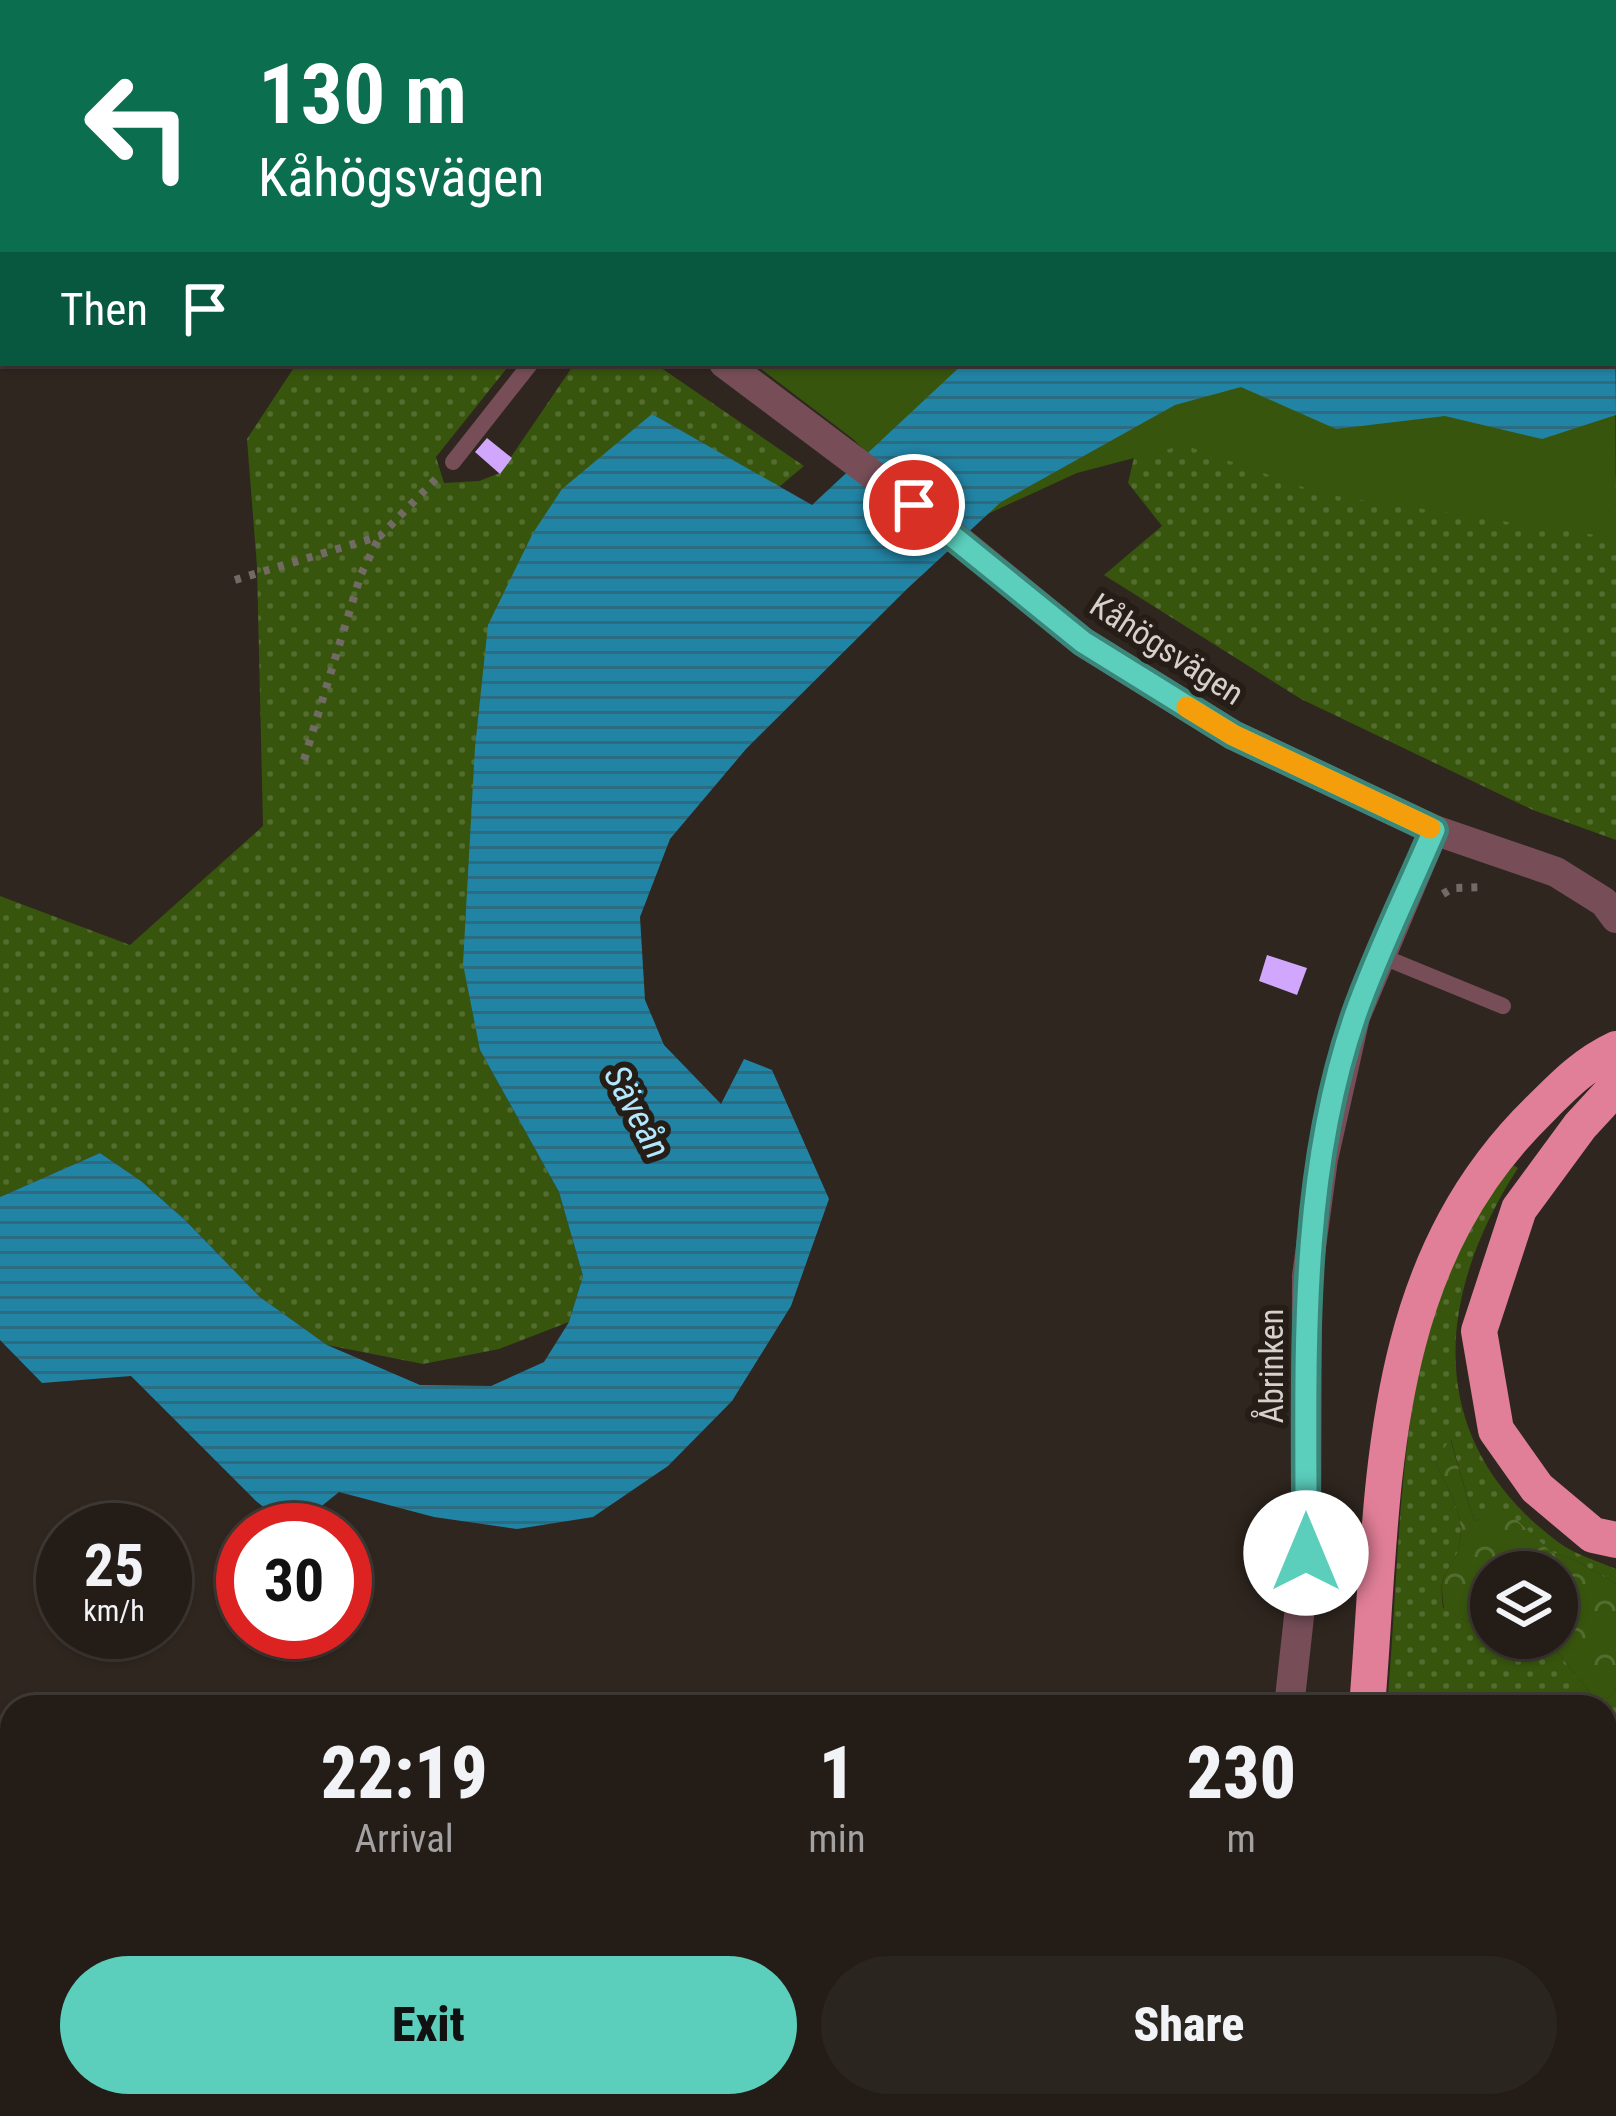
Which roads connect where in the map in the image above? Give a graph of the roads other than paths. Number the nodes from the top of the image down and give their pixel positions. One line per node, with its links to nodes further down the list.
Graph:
1 (529, 366): 3 (lane)
2 (728, 366): 4 (street, Kåhögsvägen)
3 (452, 462)
4 (1434, 830): 5 (street, Kåhögsvägen); 6 (street, Åbrinken)
5 (1616, 918)
6 (1381, 956): 7 (lane); 11 (street, Åbrinken)
7 (1503, 1006)
8 (1616, 1049): 12 (highway)
9 (1616, 1087): 10 (highway)
10 (1616, 1540)
11 (1290, 1695)
12 (1367, 1695)

